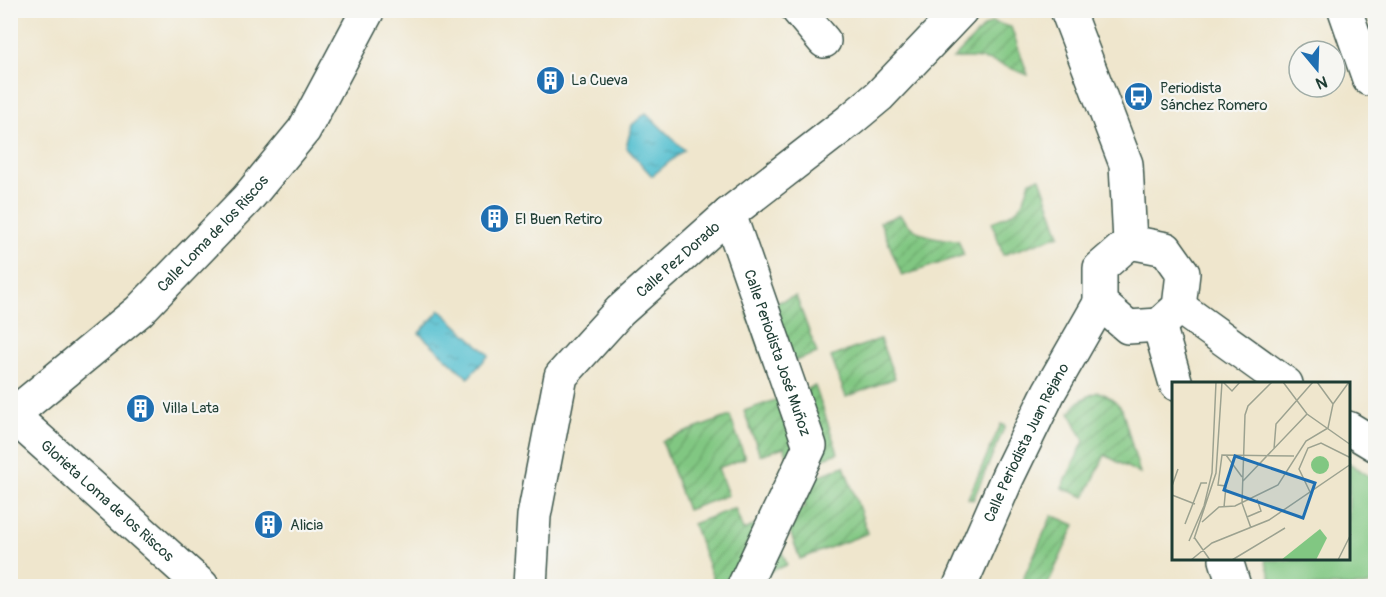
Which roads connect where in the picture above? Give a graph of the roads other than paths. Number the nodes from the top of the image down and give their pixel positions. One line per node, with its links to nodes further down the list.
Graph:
1 (368, 10): 14 (street, Calle Loma de los Riscos)
2 (798, 10): 6 (street)
3 (961, 10): 8 (street, Calle Pez Dorado)
4 (1067, 10): 9 (street)
5 (1345, 10): 7 (street)
6 (824, 40)
7 (1376, 77)
8 (729, 214): 19 (street, Calle Pez Dorado); 20 (street, Calle Periodista José Muñoz)
9 (1130, 242): 10 (street); 11 (street)
10 (1100, 303): 11 (street); 21 (street, Calle Periodista Juan Rejano)
11 (1169, 316): 12 (street); 13 (street)
12 (1176, 382)
13 (1283, 382)
14 (11, 416): 18 (street, Glorieta Loma de los Riscos)
15 (1350, 429): 16 (street)
16 (1376, 445)
17 (1226, 561): 22 (street)
18 (202, 586)
19 (530, 586)
20 (744, 586)
21 (960, 586)
22 (1234, 586)

